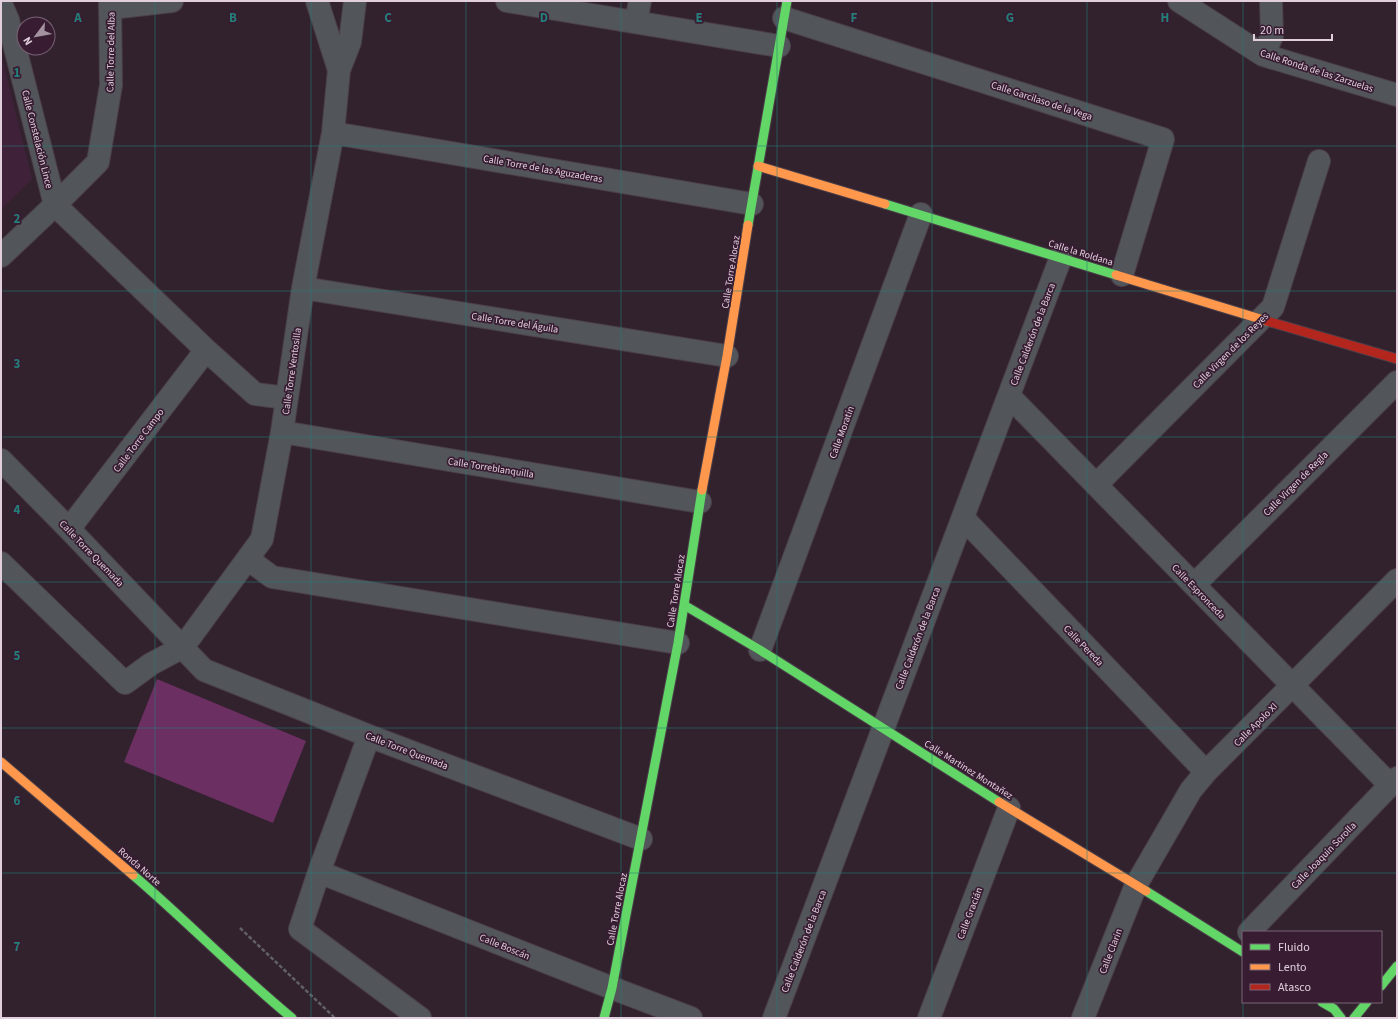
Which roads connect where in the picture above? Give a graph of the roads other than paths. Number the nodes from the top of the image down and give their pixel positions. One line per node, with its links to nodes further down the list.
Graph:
1 (172, 1): 8 (street)
2 (317, 1): 13 (street, Calle Torre Ventosilla)
3 (355, 1): 13 (street, Calle Torre Ventosilla)
4 (507, 1): 10 (street)
5 (1179, 1): 12 (street, Calle Ronda de las Zarzuelas)
6 (1271, 1): 12 (street)
7 (1, 4): 19 (street, Calle Constelación Lince)
8 (110, 5): 19 (street, Calle Torre del Alba)
9 (785, 10): 11 (street, Calle Torre Alocaz); 23 (street, Calle Garcilaso de la Vega)
10 (638, 11): 11 (street)
11 (779, 46): 17 (street, Calle Torre Alocaz)
12 (1264, 55): 14 (street, Calle Ronda de las Zarzuelas)
13 (339, 70): 15 (street, Calle Torre Ventosilla)
14 (1397, 95)
15 (333, 133): 18 (street, Calle Torre de las Aguzaderas); 24 (street, Calle Torre Ventosilla)
16 (1319, 160): 25 (street, Calle Virgen de los Reyes)
17 (758, 166): 18 (street, Calle Torre Alocaz); 20 (street, Calle la Roldana)
18 (752, 204): 27 (street, Calle Torre Alocaz)
19 (55, 205): 21 (street, Calle Torre del Alba); 26 (street)
20 (921, 214): 22 (street, Calle la Roldana); 45 (street, Calle Moratín)
21 (1, 256)
22 (1061, 257): 23 (street, Calle la Roldana); 30 (street, Calle Calderón de la Barca)
23 (1122, 275): 25 (street, Calle la Roldana)
24 (303, 288): 27 (street, Calle Torre del Águila); 31 (street, Calle Torre Ventosilla)
25 (1262, 320): 28 (street, Calle la Roldana); 34 (street, Calle Virgen de los Reyes)
26 (206, 350): 31 (street); 37 (street, Calle Torre Campo)
27 (727, 356): 35 (street, Calle Torre Alocaz)
28 (1397, 359)
29 (1397, 382): 41 (street, Calle Virgen de Regla)
30 (1008, 396): 34 (street, Calle Espronceda); 36 (street, Calle Calderón de la Barca)
31 (286, 398): 32 (street, Calle Torre Ventosilla)
32 (282, 432): 35 (street, Calle Torreblanquilla); 38 (street, Calle Torre Ventosilla)
33 (1, 460): 37 (street, Calle Torre Quemada)
34 (1096, 485): 41 (street, Calle Espronceda)
35 (700, 502): 42 (street, Calle Torre Alocaz)
36 (963, 518): 47 (street, Calle Calderón de la Barca); 50 (street, Calle Pereda)
37 (70, 529): 44 (street, Calle Torre Quemada)
38 (248, 559): 43 (street); 44 (street, Calle Torre Ventosilla)
39 (1, 563): 44 (street)
40 (1397, 580): 46 (street, Calle Apolo XI)
41 (1194, 585): 46 (street, Calle Espronceda)
42 (684, 605): 43 (street, Calle Torre Alocaz); 45 (street, Calle Martinez Montañez)
43 (678, 643): 53 (street, Calle Torre Alocaz)
44 (183, 646): 48 (street, Calle Torre Quemada)
45 (760, 650): 47 (street, Calle Martinez Montañez)
46 (1292, 686): 50 (street, Calle Apolo XI); 51 (street, Calle Espronceda)
47 (883, 728): 52 (street, Calle Martinez Montañez); 69 (street, Calle Calderón de la Barca)
48 (369, 736): 53 (street, Calle Torre Quemada); 54 (street)
49 (1, 762): 61 (street, Ronda Norte)
50 (1206, 772): 55 (street, Calle Apolo XI)
51 (1394, 782): 56 (street, Calle Joaquin Sorolla)
52 (1009, 808): 55 (street, Calle Martinez Montañez); 70 (street, Calle Gracián)
53 (641, 839): 60 (street, Calle Torre Alocaz)
54 (318, 872): 60 (street, Calle Boscán); 66 (street)
55 (1136, 885): 57 (street, Calle Martinez Montañez); 71 (street, Calle Clarin)
56 (1253, 931)
57 (1242, 941)
58 (1397, 966): 59 (street)
59 (1382, 985)
60 (612, 988): 67 (street, Calle Torre Alocaz); 68 (street, Calle Boscán)
61 (260, 992): 64 (street, Ronda Norte); 65 (street, Ronda Norte)
62 (1324, 1003): 72 (street)
63 (1367, 1003): 73 (street)
64 (277, 1018)
65 (292, 1018)
66 (420, 1018)
67 (604, 1018)
68 (691, 1018)
69 (774, 1018)
70 (930, 1018)
71 (1084, 1018)
72 (1341, 1018)
73 (1354, 1018)

